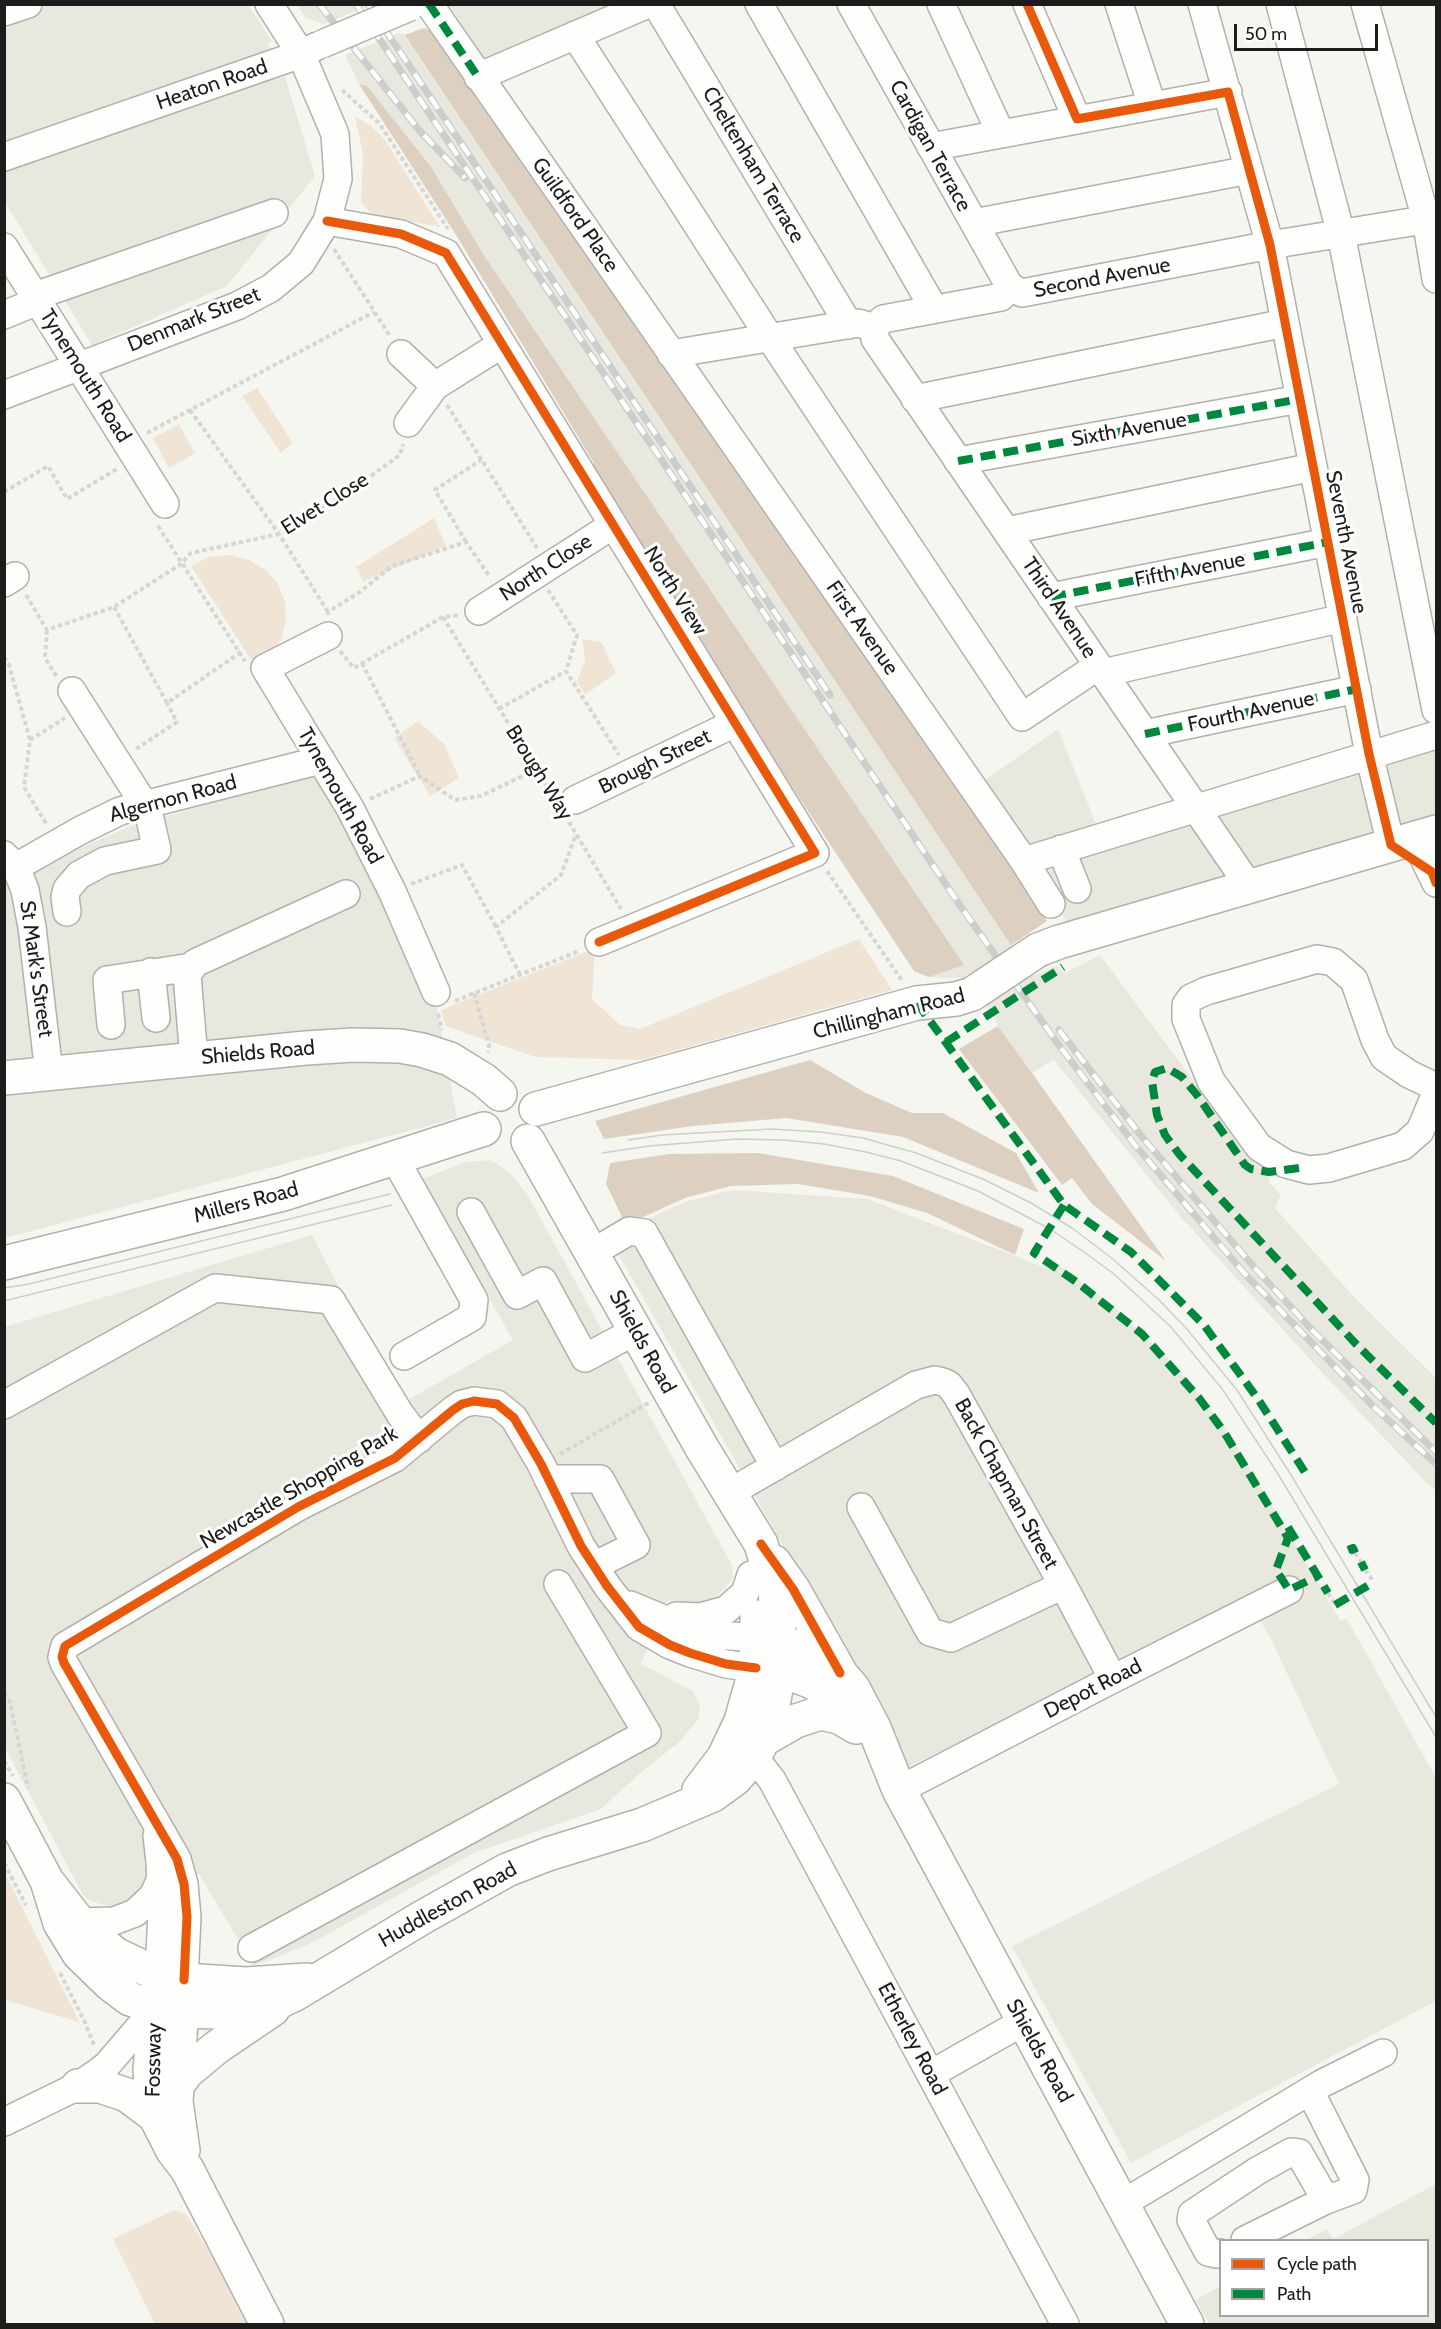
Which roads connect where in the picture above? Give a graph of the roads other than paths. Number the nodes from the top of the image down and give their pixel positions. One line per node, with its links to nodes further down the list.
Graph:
1 (28, 4): 14 (street)
2 (268, 4): 16 (street)
3 (648, 4): 15 (street)
4 (656, 4): 38 (street, Cheltenham Terrace)
5 (759, 4): 35 (street)
6 (851, 4): 22 (street, Cardigan Terrace)
7 (941, 4): 21 (street)
8 (1028, 4): 20 (street)
9 (1119, 4): 19 (street)
10 (1202, 4): 18 (street, Seventh Avenue)
11 (1280, 4): 29 (street)
12 (1365, 4): 26 (street)
13 (419, 6): 16 (street, Heaton Road, bridge); 17 (street, Guildford Place)
14 (4, 12)
15 (575, 35): 17 (street); 39 (street)
16 (311, 49): 23 (street, Heaton Road); 28 (street, Denmark Street)
17 (478, 77): 42 (street, Guildford Place)
18 (1228, 92): 19 (street); 24 (street, Seventh Avenue)
19 (1152, 105): 20 (street)
20 (1077, 119): 21 (street)
21 (1001, 134): 22 (street)
22 (931, 147): 27 (street, Cardigan Terrace)
23 (4, 157)
24 (1249, 170): 27 (street); 30 (street, Seventh Avenue)
25 (274, 213): 34 (street)
26 (1431, 218): 29 (street, Second Avenue); 32 (street)
27 (974, 223): 33 (street, Cardigan Terrace)
28 (325, 226): 40 (street, North View); 43 (street, Denmark Street)
29 (1341, 234): 30 (street, Second Avenue); 62 (street)
30 (1270, 245): 33 (street, Second Avenue); 37 (street, Seventh Avenue)
31 (4, 247): 34 (street, Tynemouth Road)
32 (1437, 279)
33 (1010, 287): 35 (street, Second Avenue)
34 (37, 299): 36 (street); 43 (street, Tynemouth Road)
35 (934, 309): 38 (street, Second Avenue)
36 (4, 315)
37 (1285, 323): 46 (street); 47 (street, Seventh Avenue)
38 (862, 326): 39 (street, Second Avenue); 46 (street, Third Avenue)
39 (770, 338): 42 (street, Second Avenue); 59 (street)
40 (502, 344): 44 (street); 52 (street, North View)
41 (400, 354): 44 (street)
42 (671, 354): 74 (street, First Avenue)
43 (79, 366): 45 (street, Denmark Street); 51 (street, Tynemouth Road)
44 (435, 386): 48 (street)
45 (4, 395)
46 (915, 399): 49 (street, Third Avenue)
47 (1300, 399): 49 (street, Sixth Avenue); 50 (street, Seventh Avenue)
48 (408, 423)
49 (958, 461): 53 (street, Third Avenue)
50 (1313, 467): 53 (street); 54 (street, Seventh Avenue)
51 (165, 504)
52 (613, 525): 56 (street, North Close); 63 (street, North View)
53 (1007, 531): 55 (street, Third Avenue)
54 (1328, 542): 55 (street, Fifth Avenue); 57 (street, Seventh Avenue)
55 (1051, 597): 59 (street, Third Avenue)
56 (479, 611)
57 (1343, 618): 59 (street); 60 (street, Seventh Avenue)
58 (328, 624): 67 (street, Tynemouth Road)
59 (1100, 669): 64 (street, Third Avenue)
60 (1357, 689): 64 (street, Fourth Avenue); 66 (street, Seventh Avenue)
61 (77, 699): 68 (street)
62 (1437, 710)
63 (735, 723): 69 (street, Brough Street); 81 (street, North View)
64 (1145, 734): 70 (street, Third Avenue)
65 (1437, 735): 66 (street)
66 (1369, 753): 70 (street); 71 (street, Seventh Avenue)
67 (321, 760): 68 (street, Algernon Road); 84 (street, Tynemouth Road)
68 (144, 804): 73 (street, Algernon Road); 80 (street)
69 (565, 804)
70 (1195, 808): 72 (street); 76 (street, Third Avenue)
71 (1414, 838): 75 (street, Seventh Avenue); 76 (main road, Chillingham Road)
72 (1061, 849): 74 (street); 77 (street)
73 (10, 861): 88 (street, St Mark's Street)
74 (1024, 861): 79 (street, First Avenue)
75 (1437, 883)
76 (1249, 886): 93 (main road, Chillingham Road, bridge)
77 (1077, 889)
78 (346, 894): 82 (street)
79 (1051, 904)
80 (67, 912)
81 (599, 942)
82 (190, 969): 83 (street); 87 (street)
83 (151, 972): 85 (street); 86 (street)
84 (442, 1000)
85 (156, 1018)
86 (111, 1025)
87 (194, 1059): 88 (main road, Shields Road); 90 (main road, Shields Road)
88 (49, 1073): 89 (main road, Shields Road)
89 (4, 1078)
90 (492, 1087): 93 (main road, Shields Road); 94 (main road)
91 (1437, 1087): 92 (street)
92 (1437, 1092)
93 (536, 1109): 95 (main road)
94 (484, 1129): 95 (main road); 96 (main road, Millers Road)
95 (528, 1141): 98 (main road, Shields Road)
96 (395, 1159): 99 (main road, Millers Road); 101 (street)
97 (471, 1212): 100 (street)
98 (592, 1252): 100 (main road, Shields Road); 104 (street)
99 (4, 1263)
100 (635, 1331): 106 (main road, Shields Road)
101 (404, 1356)
102 (4, 1405): 103 (street)
103 (419, 1439): 105 (street, Newcastle Shopping Park); 124 (street, Newcastle Shopping Park)
104 (775, 1467): 106 (street, Back Chapman Street); 112 (street, Back Chapman Street)
105 (544, 1472): 109 (street, Newcastle Shopping Park); 109 (street)
106 (734, 1502): 108 (main road, Shields Road); 110 (main road, Shields Road)
107 (861, 1507): 112 (street)
108 (761, 1544): 116 (main road, Shields Road); 117 (main road)
109 (594, 1566): 114 (street, Newcastle Shopping Park)
110 (751, 1575): 115 (street); 116 (main road, Shields Road)
111 (558, 1584): 128 (street)
112 (1063, 1585): 118 (street, Back Chapman Street)
113 (1288, 1590): 118 (street, Depot Road)
114 (615, 1598): 115 (street); 116 (street, Newcastle Shopping Park)
115 (648, 1614): 116 (street)
116 (768, 1655): 117 (main road, Shields Road); 119 (main road, Shields Road); 120 (main road, Huddleston Road); 123 (main road, Huddleston Road)
117 (840, 1673): 121 (main road, Shields Road)
118 (1113, 1679): 121 (street, Depot Road)
119 (856, 1727): 120 (main road); 121 (main road, Shields Road)
120 (759, 1748): 123 (main road, Huddleston Road); 134 (street, Etherley Road)
121 (896, 1784): 132 (main road, Shields Road)
122 (12, 1799): 126 (main road, Fossway)
123 (684, 1808): 129 (main road, Huddleston Road)
124 (155, 1822): 125 (street, Newcastle Shopping Park); 130 (street, Newcastle Shopping Park)
125 (161, 1879): 127 (street); 130 (street, Newcastle Shopping Park)
126 (47, 1881): 127 (main road, Fossway); 130 (main road, Fossway)
127 (79, 1922): 130 (main road, Fossway)
128 (252, 1948)
129 (320, 1978): 130 (main road, Huddleston Road); 131 (main road, Huddleston Road)
130 (170, 1994): 131 (main road, Huddleston Road); 135 (street); 136 (main road, Fossway); 138 (main road, Fossway)
131 (284, 2000): 136 (main road)
132 (1023, 2022): 134 (street); 142 (main road, Shields Road)
133 (1383, 2052): 137 (street)
134 (932, 2074): 146 (street, Etherley Road)
135 (78, 2086): 138 (main road); 139 (street)
136 (177, 2086): 140 (main road, Fossway)
137 (1310, 2091): 141 (street); 142 (street)
138 (155, 2116): 140 (main road, Fossway)
139 (4, 2122)
140 (187, 2169): 145 (main road, Fossway)
141 (1326, 2200): 143 (street); 144 (street)
142 (1122, 2204): 147 (main road, Shields Road)
143 (1249, 2239)
144 (1219, 2254)
145 (267, 2325)
146 (1065, 2325)
147 (1187, 2325)

